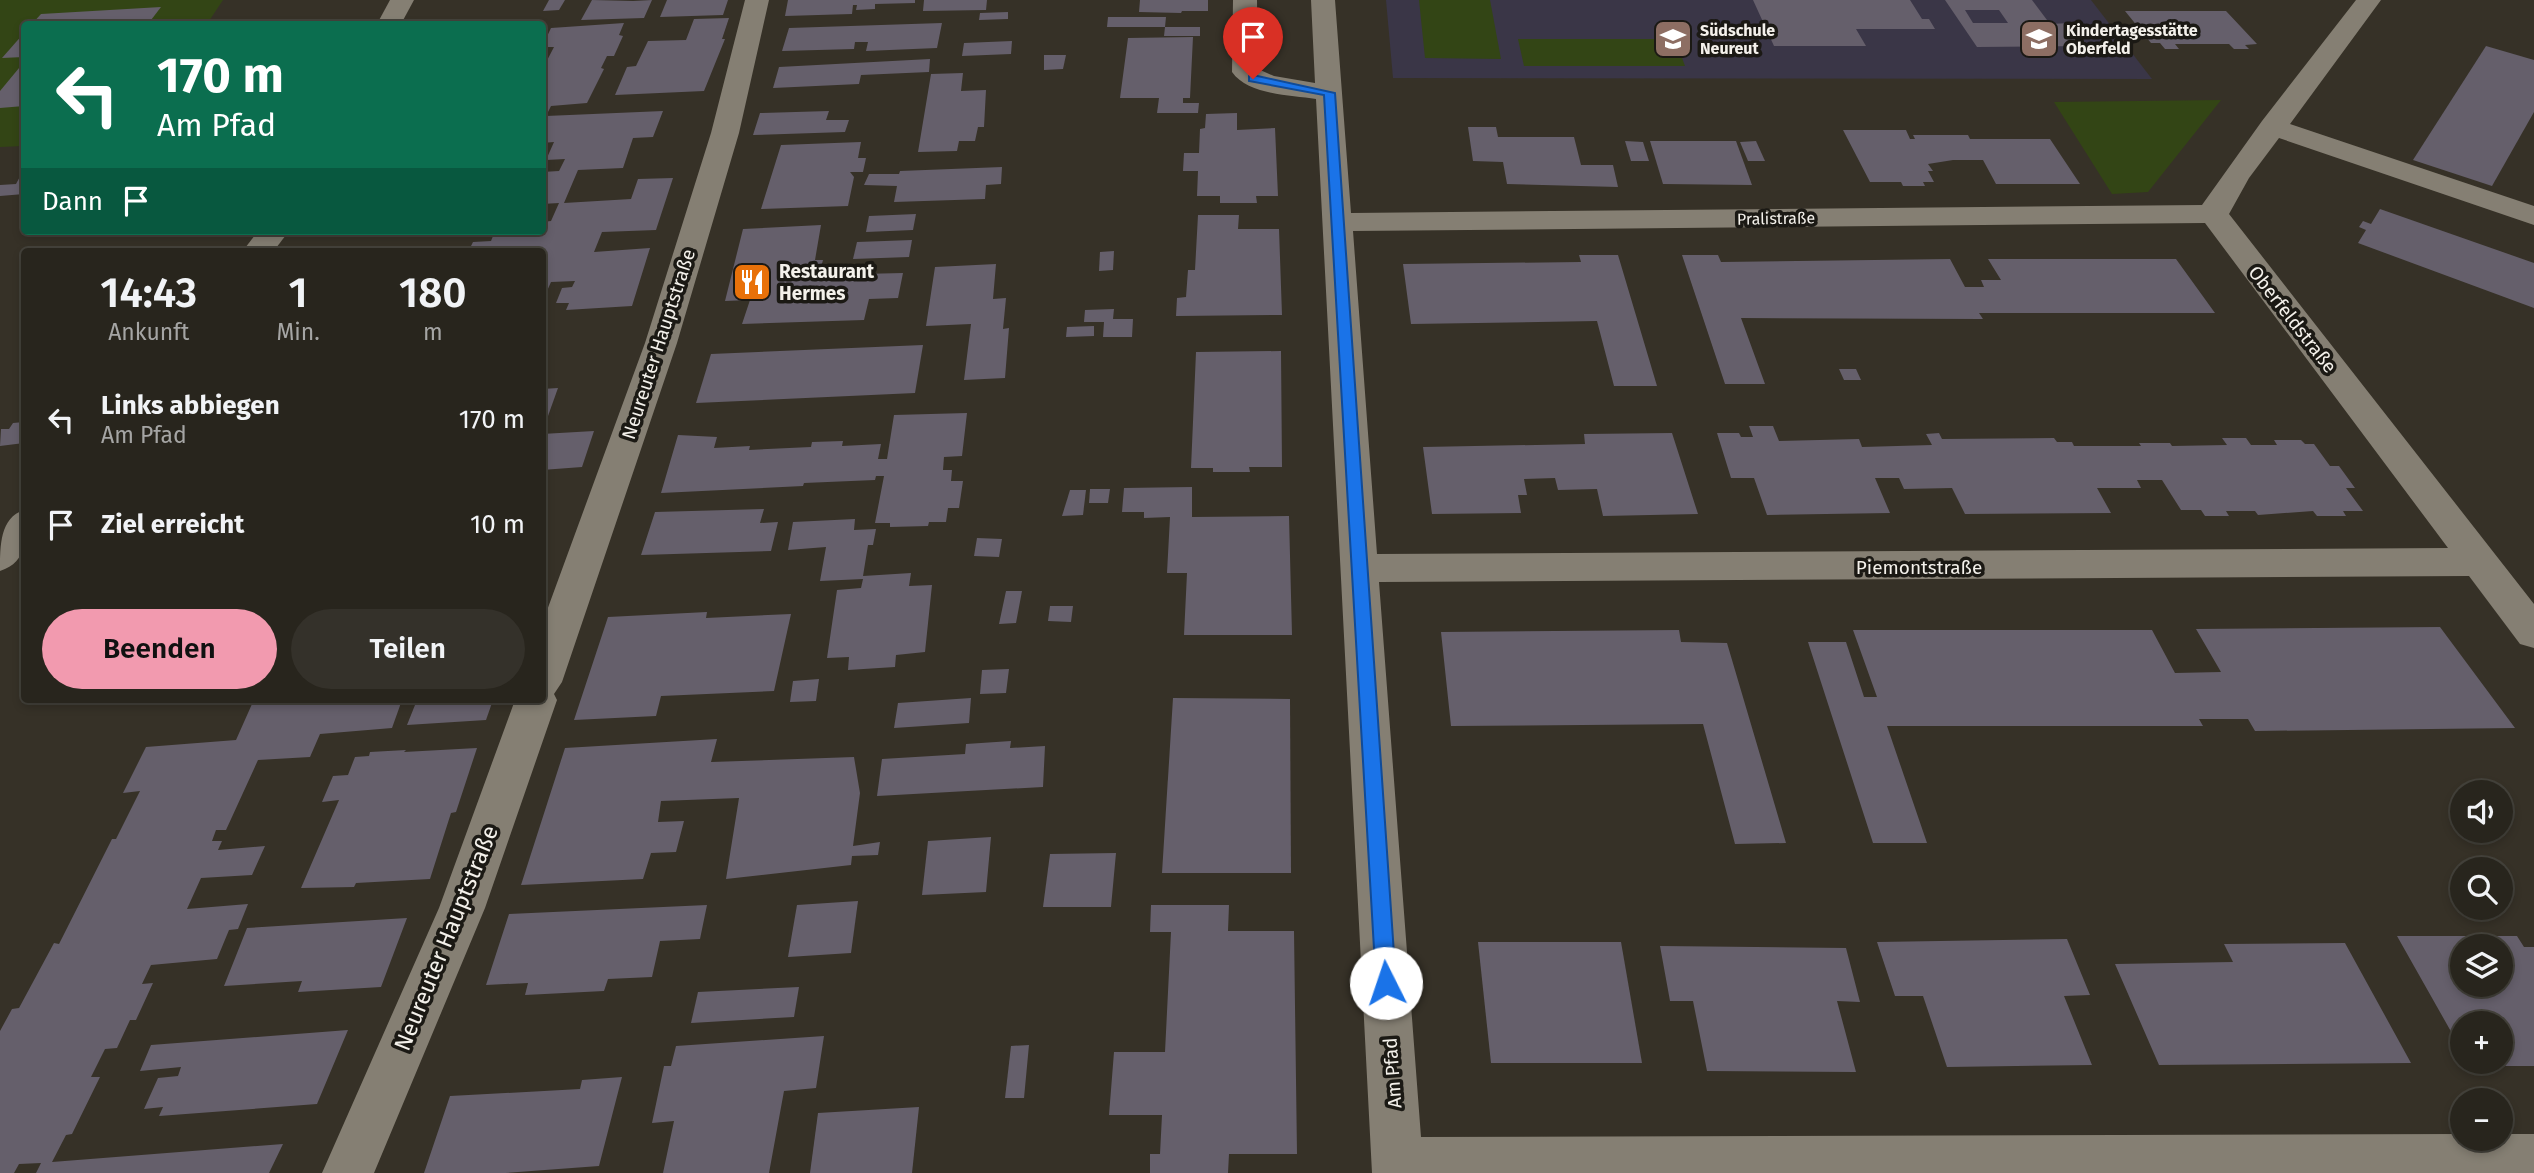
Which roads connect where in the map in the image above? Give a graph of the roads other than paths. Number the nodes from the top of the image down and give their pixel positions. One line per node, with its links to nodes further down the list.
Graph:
1 (402, 0): 6 (street)
2 (757, 0): 17 (street, Neureuter Hauptstraße)
3 (1245, 0): 7 (street)
4 (1323, 0): 7 (street, Am Pfad)
5 (2369, 0): 8 (street)
6 (391, 21)
7 (1329, 93): 11 (street, Am Pfad)
8 (2272, 127): 9 (street); 10 (street)
9 (2214, 214): 11 (street, Pralistraße); 14 (street, Oberfeldstraße)
10 (2534, 216)
11 (1337, 222): 15 (street, Am Pfad)
12 (21, 527): 13 (street)
13 (0, 556)
14 (2478, 562): 15 (street, Piemontstraße); 16 (street, Oberfeldstraße)
15 (1359, 569): 20 (street, Am Pfad)
16 (2534, 633)
17 (546, 671)
18 (535, 703): 21 (street, Neureuter Hauptstraße)
19 (2534, 1160): 20 (street)
20 (1398, 1168)
21 (348, 1173)

